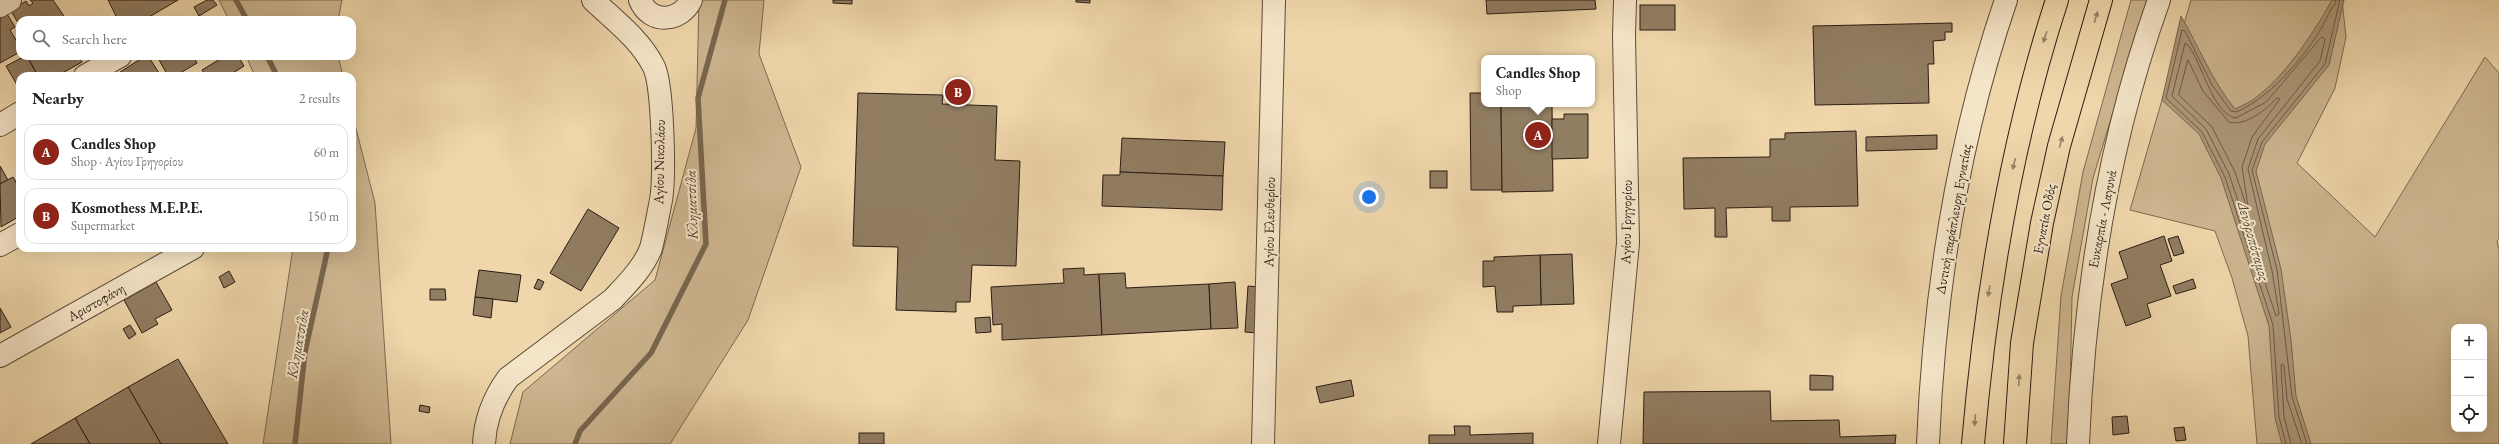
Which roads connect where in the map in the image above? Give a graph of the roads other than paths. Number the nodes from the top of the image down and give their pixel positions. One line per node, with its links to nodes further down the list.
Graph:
1 (10, 0): 11 (street)
2 (593, 0): 12 (street, Αγίου Νικολάου)
3 (691, 0): 10 (street)
4 (1274, 0): 23 (street, Αγίου Ελευθερίου)
5 (1626, 0): 24 (street, Αγίου Γρηγορίου)
6 (2006, 0): 25 (street, Δυτική παράπλευρη Εγνατίας)
7 (2056, 0): 26 (highway, one-way to 26)
8 (2101, 0): 21 (highway, Εγνατία Οδός, one-way to 8)
9 (2159, 0): 29 (street, Ευκαρπία - Λαγυνά)
10 (643, 5): 12 (street)
11 (0, 6)
12 (628, 31): 22 (street, Αγίου Νικολάου)
13 (113, 60): 14 (street)
14 (92, 72)
15 (16, 115): 16 (street)
16 (0, 125)
17 (16, 236): 18 (street)
18 (0, 245)
19 (186, 252): 20 (street, Αριστοφάνη)
20 (0, 356)
21 (2017, 419): 27 (highway, Εγνατία Οδός); 28 (highway)
22 (484, 444)
23 (1263, 444)
24 (1609, 444)
25 (1928, 444)
26 (1973, 444)
27 (2015, 444)
28 (2020, 444)
29 (2078, 444)

